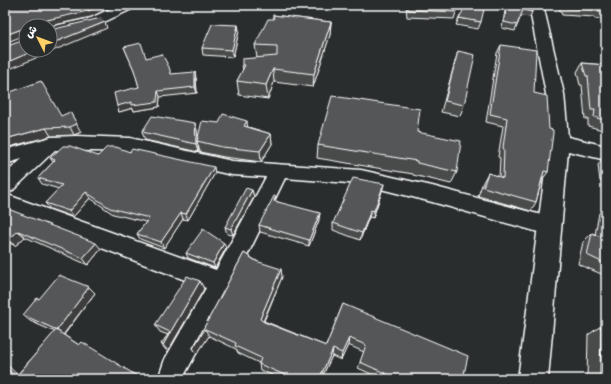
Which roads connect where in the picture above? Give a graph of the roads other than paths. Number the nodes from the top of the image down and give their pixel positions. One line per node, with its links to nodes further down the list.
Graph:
1 (129, 5): 3 (street)
2 (536, 5): 4 (main road)
3 (58, 29)
4 (559, 142): 6 (main road); 11 (main road)
5 (51, 144): 7 (street); 8 (street); 9 (street)
6 (606, 153)
7 (5, 157)
8 (279, 170): 11 (street); 12 (street)
9 (5, 186)
10 (5, 202): 12 (street)
11 (549, 226): 14 (main road)
12 (222, 283): 13 (street)
13 (171, 379)
14 (534, 379)

